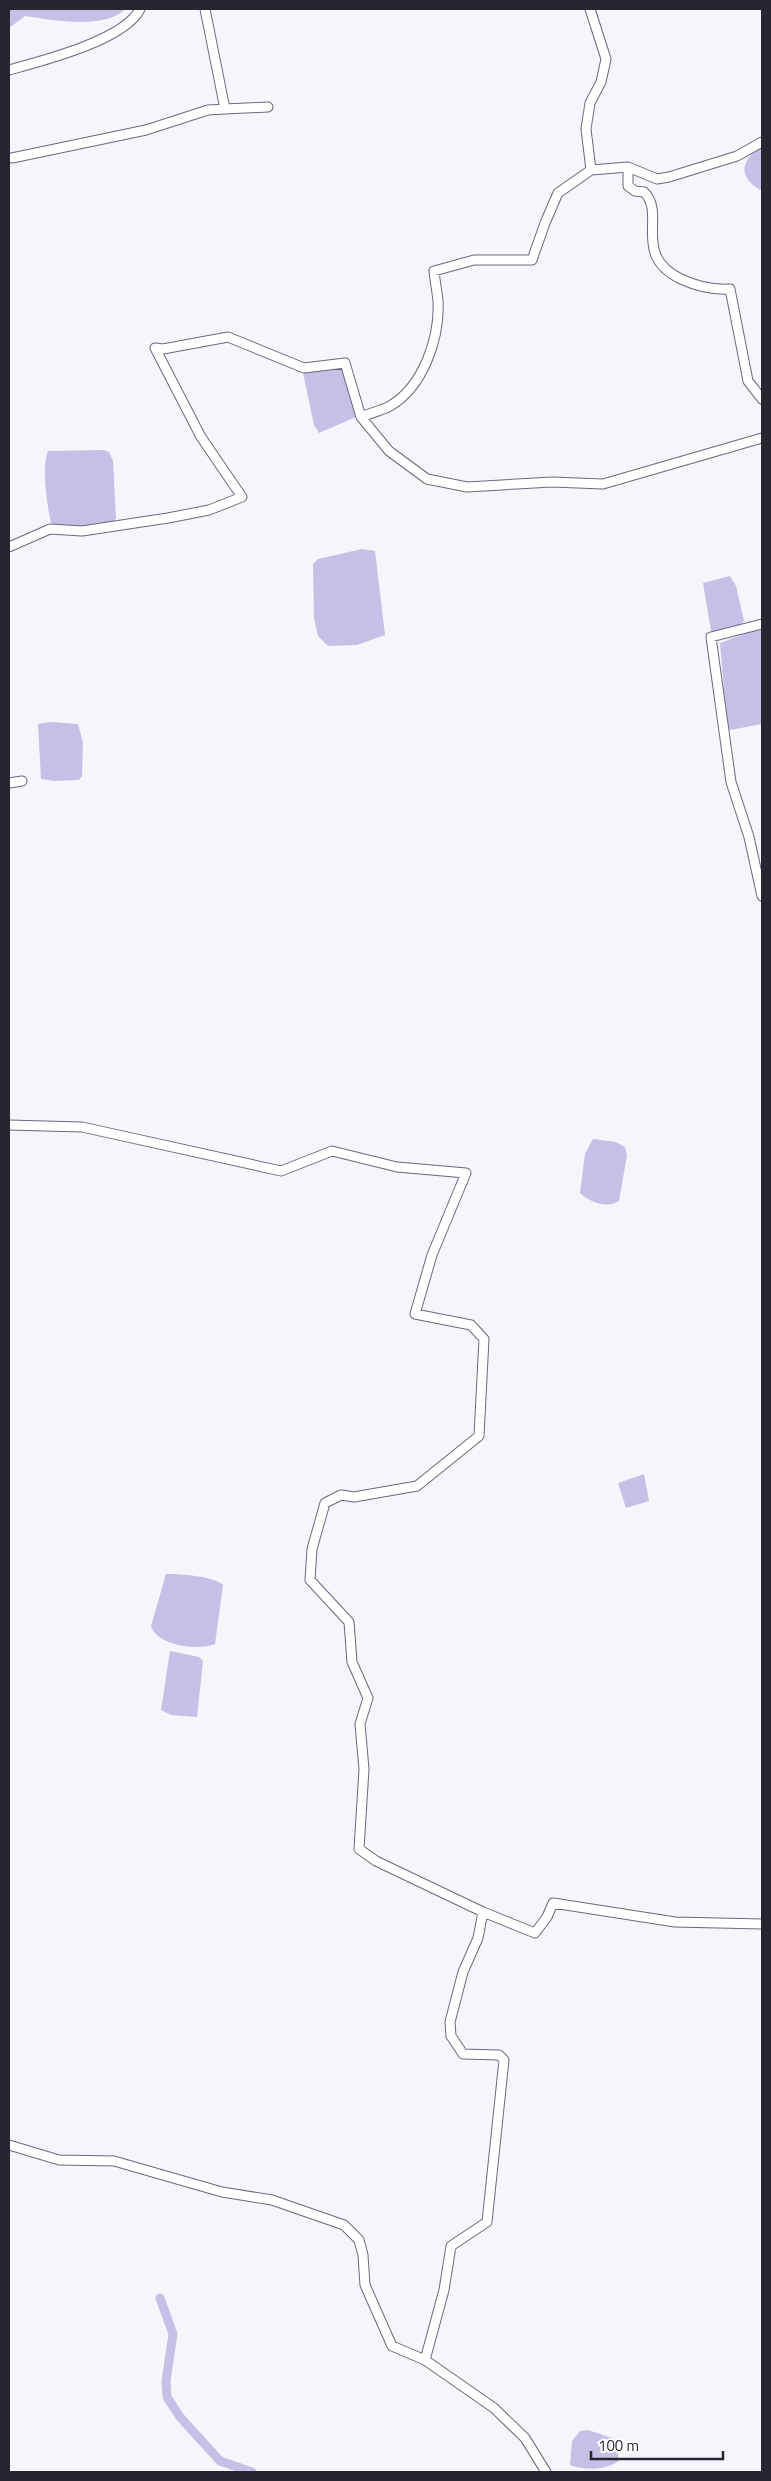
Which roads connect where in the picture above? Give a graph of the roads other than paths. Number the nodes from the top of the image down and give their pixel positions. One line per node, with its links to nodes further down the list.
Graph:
1 (140, 9): 4 (street)
2 (205, 9): 6 (street)
3 (590, 9): 10 (street)
4 (9, 70)
5 (268, 107): 6 (street)
6 (225, 109): 8 (street)
7 (762, 142): 9 (street)
8 (12, 158)
9 (628, 167): 10 (street); 11 (street)
10 (591, 170): 12 (street)
11 (762, 399)
12 (361, 417): 13 (street); 14 (street)
13 (762, 438)
14 (9, 547)
15 (762, 624): 18 (street)
16 (22, 781): 17 (street)
17 (9, 783)
18 (762, 896)
19 (9, 1125): 20 (street)
20 (483, 1912): 21 (street); 23 (street)
21 (762, 1924)
22 (9, 2145): 23 (street)
23 (424, 2360): 24 (street)
24 (546, 2472)

